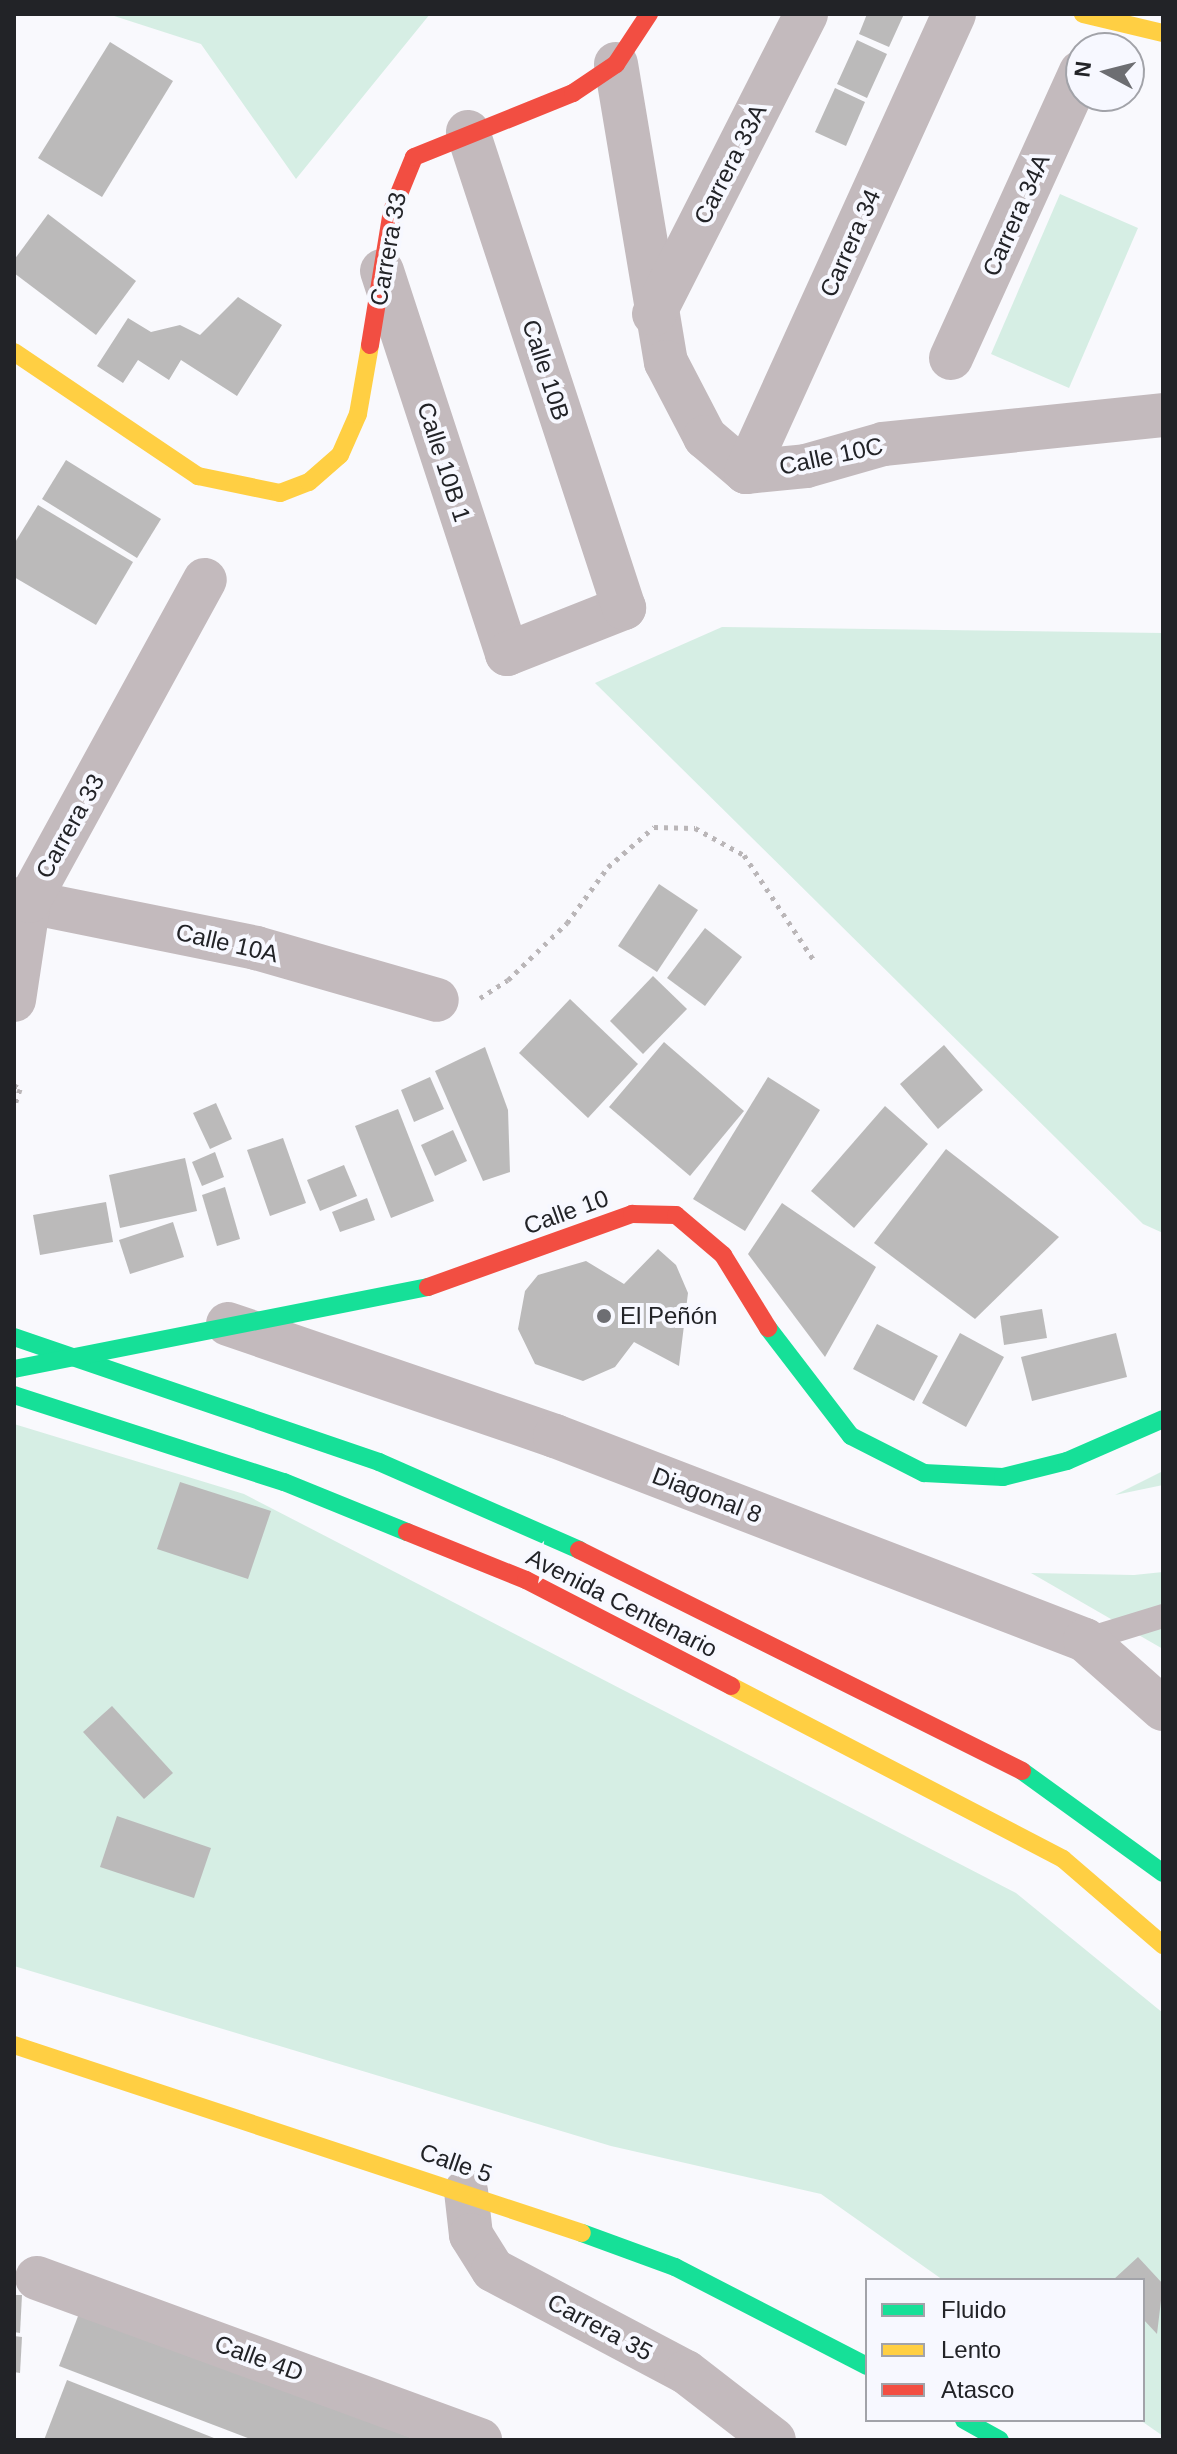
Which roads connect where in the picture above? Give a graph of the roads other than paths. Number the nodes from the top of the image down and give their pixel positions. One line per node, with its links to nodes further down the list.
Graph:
1 (649, 14): 6 (street, Carrera 33)
2 (806, 14): 10 (street, Carrera 33A)
3 (954, 14): 14 (street, Carrera 34)
4 (1096, 25): 5 (street)
5 (1163, 33)
6 (616, 64): 8 (street, Carrera 33); 10 (street, Calle 10C)
7 (1065, 107): 12 (street, Carrera 34A)
8 (468, 132): 9 (street, Carrera 33); 16 (street, Calle 10B)
9 (382, 271): 11 (street, Carrera 33); 16 (street, Calle 10B 1)
10 (654, 314): 14 (street, Calle 10C)
11 (14, 352)
12 (951, 358)
13 (1163, 415): 14 (street, Calle 10C)
14 (746, 472)
15 (205, 580): 17 (street, Carrera 33)
16 (507, 654)
17 (21, 900): 18 (street, Carrera 33); 19 (street, Calle 10A)
18 (14, 1000)
19 (437, 1000)
20 (228, 1324): 22 (street, Calle 10); 25 (street, Calle 10); 27 (street, Diagonal 8)
21 (14, 1337): 22 (street, Avenida Centenario)
22 (78, 1356): 23 (street, Calle 10); 29 (street, Avenida Centenario)
23 (14, 1369)
24 (14, 1395): 30 (street, Avenida Centenario)
25 (1163, 1419)
26 (1163, 1616): 27 (lane)
27 (1085, 1640): 28 (street, Diagonal 8)
28 (1163, 1709)
29 (1163, 1873)
30 (1163, 1945)
31 (14, 2045): 32 (street, Calle 5)
32 (466, 2191): 34 (street, Calle 5); 37 (street, Carrera 35)
33 (37, 2278): 36 (street, Calle 4D)
34 (865, 2365)
35 (968, 2422): 38 (street)
36 (452, 2435)
37 (774, 2440)
38 (1000, 2440)

